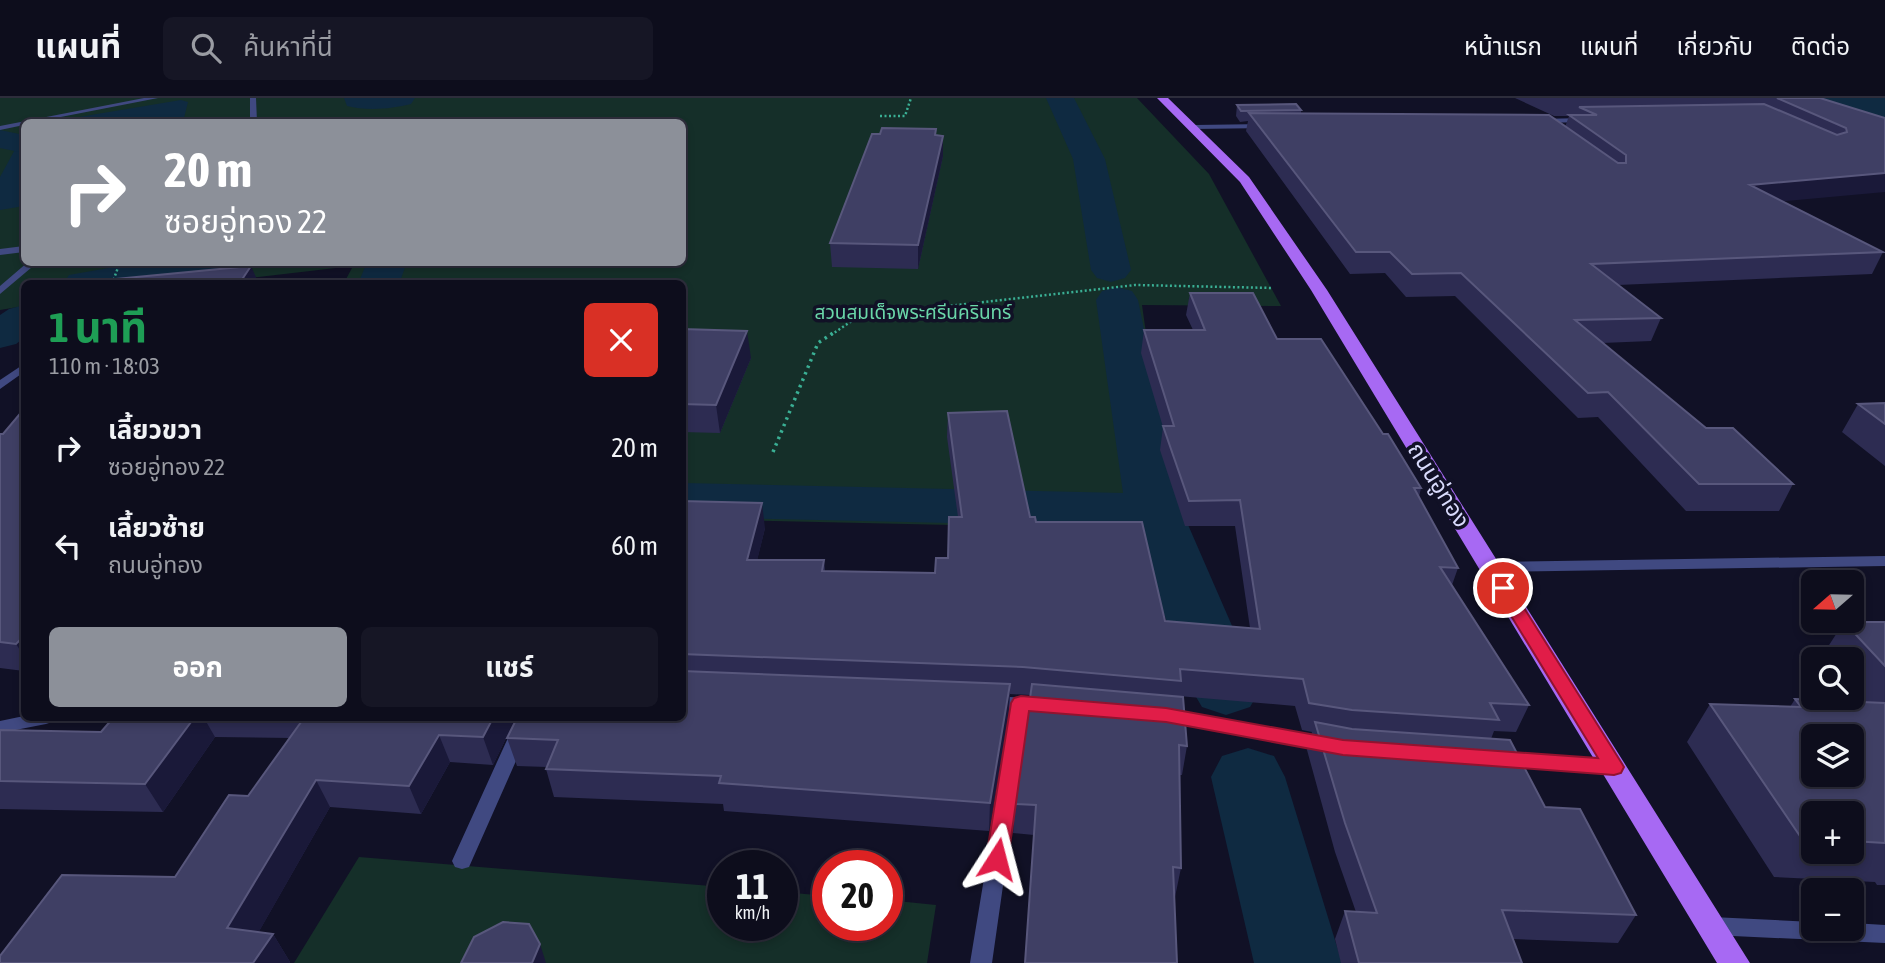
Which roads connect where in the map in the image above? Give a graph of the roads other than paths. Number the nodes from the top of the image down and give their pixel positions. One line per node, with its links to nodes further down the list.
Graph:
1 (155, 98): 4 (street)
2 (253, 98): 5 (street)
3 (1162, 98): 11 (main road, ถนนอู่ทอง)
4 (46, 119)
5 (254, 119)
6 (1593, 120): 8 (street)
7 (1523, 121): 8 (street)
8 (1537, 121): 13 (street)
9 (21, 124): 12 (street)
10 (1276, 126): 11 (street)
11 (1194, 127): 21 (main road, ถนนอู่ทอง)
12 (0, 128)
13 (1550, 131)
14 (21, 249): 15 (street)
15 (0, 252)
16 (29, 266): 17 (street)
17 (0, 291)
18 (21, 369): 19 (street)
19 (0, 386)
20 (1885, 561): 21 (street)
21 (1490, 566): 31 (main road, ถนนอู่ทอง)
22 (980, 701): 23 (street)
23 (1021, 703): 24 (street); 35 (street)
24 (1060, 706)
25 (1153, 714): 29 (street)
26 (31, 721): 28 (street)
27 (525, 721): 32 (street)
28 (0, 727)
29 (1343, 747)
30 (1492, 758): 31 (street)
31 (1614, 767): 33 (main road, ถนนอู่ทอง)
32 (462, 861)
33 (1712, 926): 34 (street); 36 (main road, ถนนอู่ทอง)
34 (1885, 934)
35 (981, 963)
36 (1734, 963)

